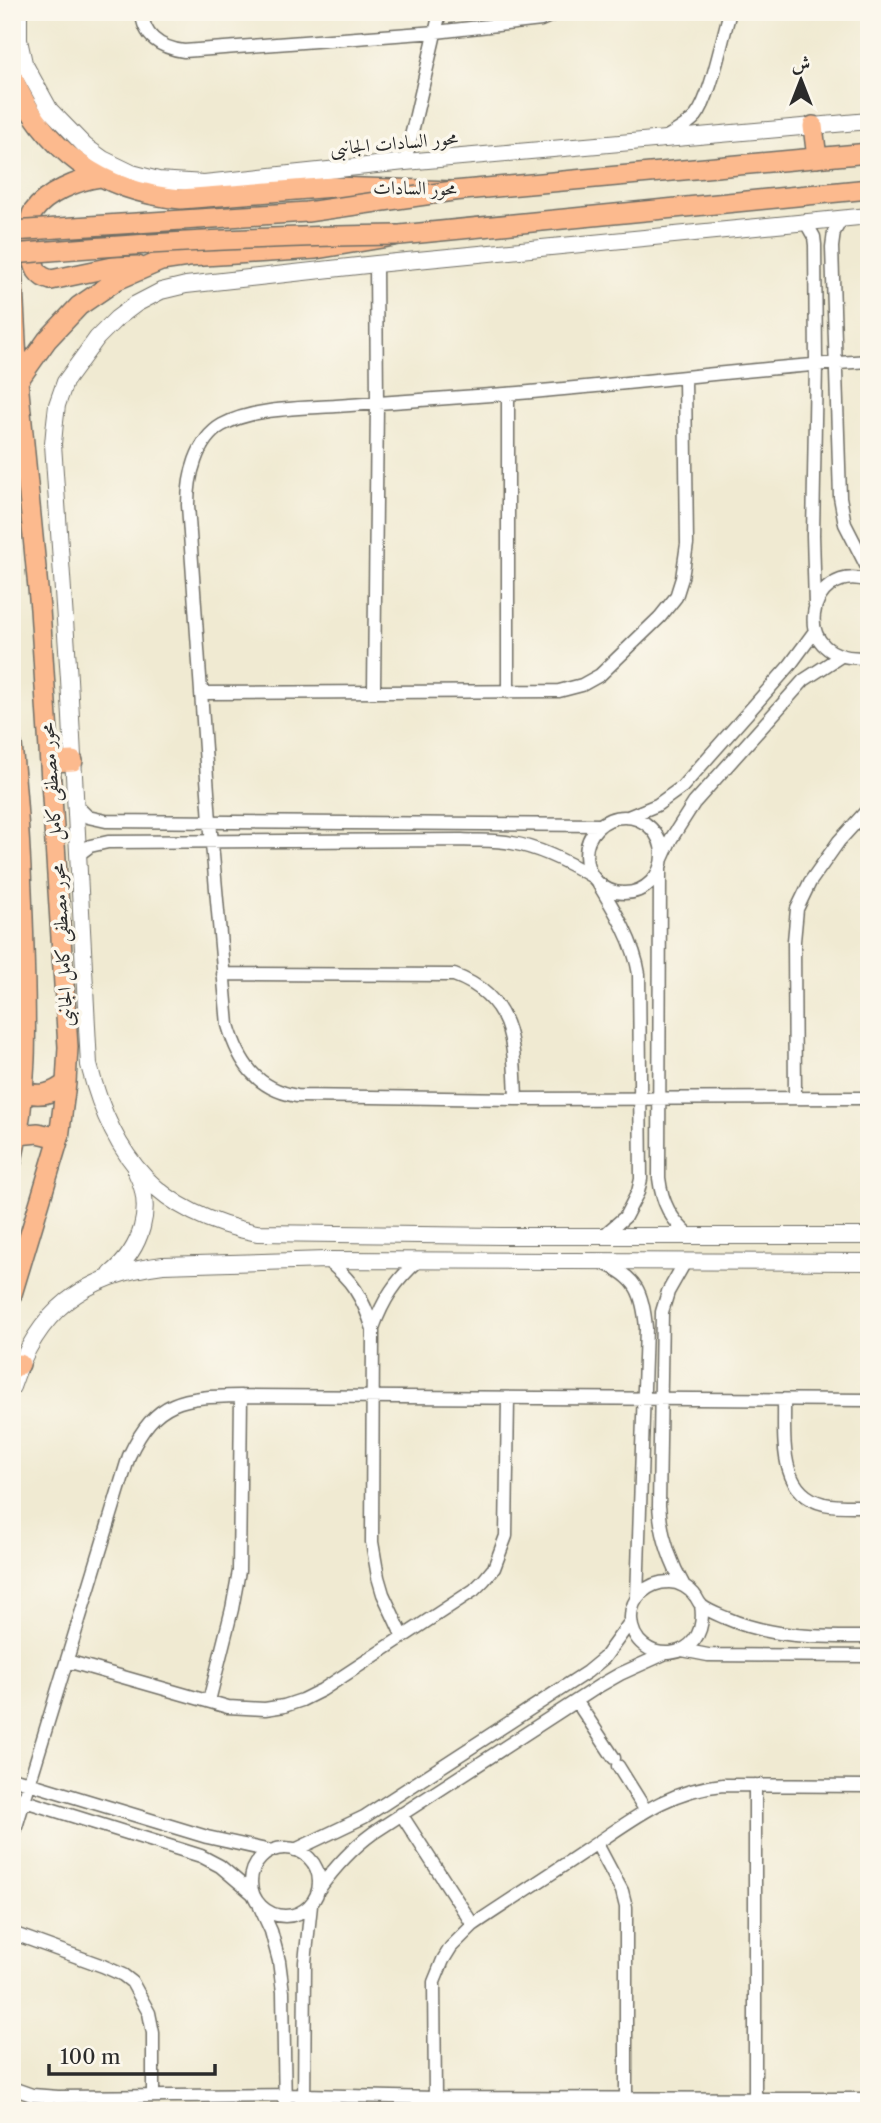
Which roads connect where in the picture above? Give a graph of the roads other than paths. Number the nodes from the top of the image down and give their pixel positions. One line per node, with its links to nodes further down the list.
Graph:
1 (19, 12): 13 (street, محور السادات الجانبى)
2 (142, 12): 6 (street)
3 (440, 12): 6 (street)
4 (559, 12): 6 (street)
5 (730, 12): 10 (street)
6 (436, 32): 13 (street)
7 (12, 76): 14 (main road, محور السادات)
8 (869, 121): 9 (street, محور السادات الجانبى)
9 (813, 126): 10 (street, محور السادات الجانبى); 12 (main road)
10 (662, 140): 13 (street, محور السادات الجانبى)
11 (869, 153): 12 (main road, محور السادات)
12 (817, 158): 16 (main road, محور السادات)
13 (405, 162)
14 (100, 177): 16 (main road, محور السادات); 25 (main road)
15 (869, 189): 21 (main road)
16 (453, 191): 20 (main road, bridge)
17 (869, 216): 18 (street)
18 (842, 218): 19 (street); 28 (street)
19 (806, 222): 24 (street); 27 (street)
20 (12, 231)
21 (400, 235): 22 (main road, bridge); 25 (main road)
22 (12, 254)
23 (12, 262): 30 (main road, محور مصطفى كامل)
24 (376, 264): 32 (street); 43 (street, محور مصطفى كامل الجانبى)
25 (148, 266): 30 (main road)
26 (869, 360): 28 (street)
27 (816, 363): 28 (street); 29 (street); 35 (street)
28 (835, 363): 33 (street)
29 (685, 378): 31 (street); 40 (street)
30 (18, 381): 44 (main road, محور مصطفى كامل)
31 (508, 394): 32 (street); 40 (street)
32 (377, 403): 39 (street); 41 (street)
33 (869, 571)
34 (869, 581): 35 (street)
35 (815, 605): 36 (street)
36 (815, 631): 37 (street); 48 (street)
37 (841, 656): 38 (street); 53 (street)
38 (869, 657)
39 (374, 691): 40 (street); 41 (street)
40 (508, 692)
41 (202, 693): 49 (street)
42 (12, 745): 47 (main road, محور مصطفى كامل)
43 (73, 761): 44 (main road); 45 (street, محور مصطفى كامل الجانبى)
44 (50, 762): 56 (main road, محور مصطفى كامل)
45 (76, 805): 49 (street); 52 (street, محور مصطفى كامل الجانبى)
46 (869, 808): 60 (street)
47 (16, 817): 57 (main road, محور مصطفى كامل)
48 (628, 817): 50 (street); 53 (street)
49 (210, 821): 50 (street); 51 (street)
50 (600, 825): 54 (street)
51 (212, 841): 52 (street); 54 (street); 55 (street)
52 (78, 855): 66 (street, محور مصطفى كامل الجانبى)
53 (661, 864): 54 (street); 59 (street)
54 (596, 880): 58 (street)
55 (223, 974): 62 (street); 62 (street)
56 (66, 1083): 57 (main road); 64 (main road, محور مصطفى كامل)
57 (24, 1092): 63 (main road, محور مصطفى كامل)
58 (641, 1098): 59 (street); 62 (street); 68 (street)
59 (658, 1098): 60 (street); 69 (street)
60 (794, 1098): 61 (street)
61 (869, 1098)
62 (516, 1099)
63 (18, 1135): 64 (main road); 65 (main road, محور مصطفى كامل)
64 (59, 1138): 78 (main road, محور مصطفى كامل)
65 (12, 1161)
66 (131, 1163): 67 (street); 77 (street)
67 (500, 1236): 68 (street); 73 (street)
68 (603, 1236): 69 (street)
69 (690, 1236): 70 (street)
70 (869, 1236)
71 (326, 1260): 72 (street); 77 (street); 79 (street)
72 (418, 1261): 73 (street); 79 (street)
73 (500, 1261): 74 (street)
74 (600, 1261): 75 (street); 85 (street)
75 (685, 1262): 76 (street); 86 (street)
76 (869, 1262)
77 (110, 1276): 80 (street)
78 (12, 1294)
79 (373, 1329): 83 (street)
80 (16, 1366): 81 (street)
81 (12, 1387)
82 (242, 1395): 83 (street); 99 (street); 100 (street)
83 (373, 1397): 84 (street); 94 (street)
84 (508, 1398): 85 (street); 94 (street)
85 (643, 1398): 86 (street); 91 (street)
86 (661, 1399): 87 (street); 90 (street)
87 (784, 1400): 88 (street); 89 (street)
88 (869, 1400)
89 (869, 1506)
90 (684, 1586): 91 (street); 92 (street)
91 (637, 1598): 93 (street)
92 (701, 1605): 95 (street); 96 (street)
93 (631, 1622): 97 (street); 111 (street)
94 (402, 1637): 100 (street)
95 (869, 1637)
96 (682, 1650): 97 (street); 98 (street)
97 (663, 1654): 101 (street)
98 (869, 1656)
99 (67, 1661): 100 (street); 103 (street)
100 (209, 1701)
101 (576, 1702): 107 (street); 108 (street)
102 (12, 1777): 103 (street)
103 (30, 1783): 106 (street); 112 (street)
104 (755, 1785): 105 (street); 107 (street); 125 (street)
105 (869, 1786)
106 (18, 1799): 109 (street); 114 (street)
107 (646, 1811): 110 (street)
108 (401, 1814): 113 (street); 116 (street)
109 (12, 1840)
110 (597, 1844): 116 (street); 123 (street)
111 (295, 1850): 112 (street); 113 (street)
112 (271, 1851): 114 (street)
113 (318, 1889): 115 (street)
114 (256, 1898): 115 (street); 120 (street)
115 (311, 1905): 121 (street)
116 (473, 1925): 122 (street)
117 (12, 1933): 119 (street)
118 (12, 2088): 119 (street)
119 (153, 2095): 120 (street)
120 (285, 2095): 121 (street); 126 (street)
121 (304, 2095): 122 (street); 127 (street)
122 (435, 2098): 123 (street)
123 (626, 2098): 125 (street)
124 (869, 2099): 125 (street)
125 (755, 2105)
126 (285, 2111)
127 (304, 2111)

